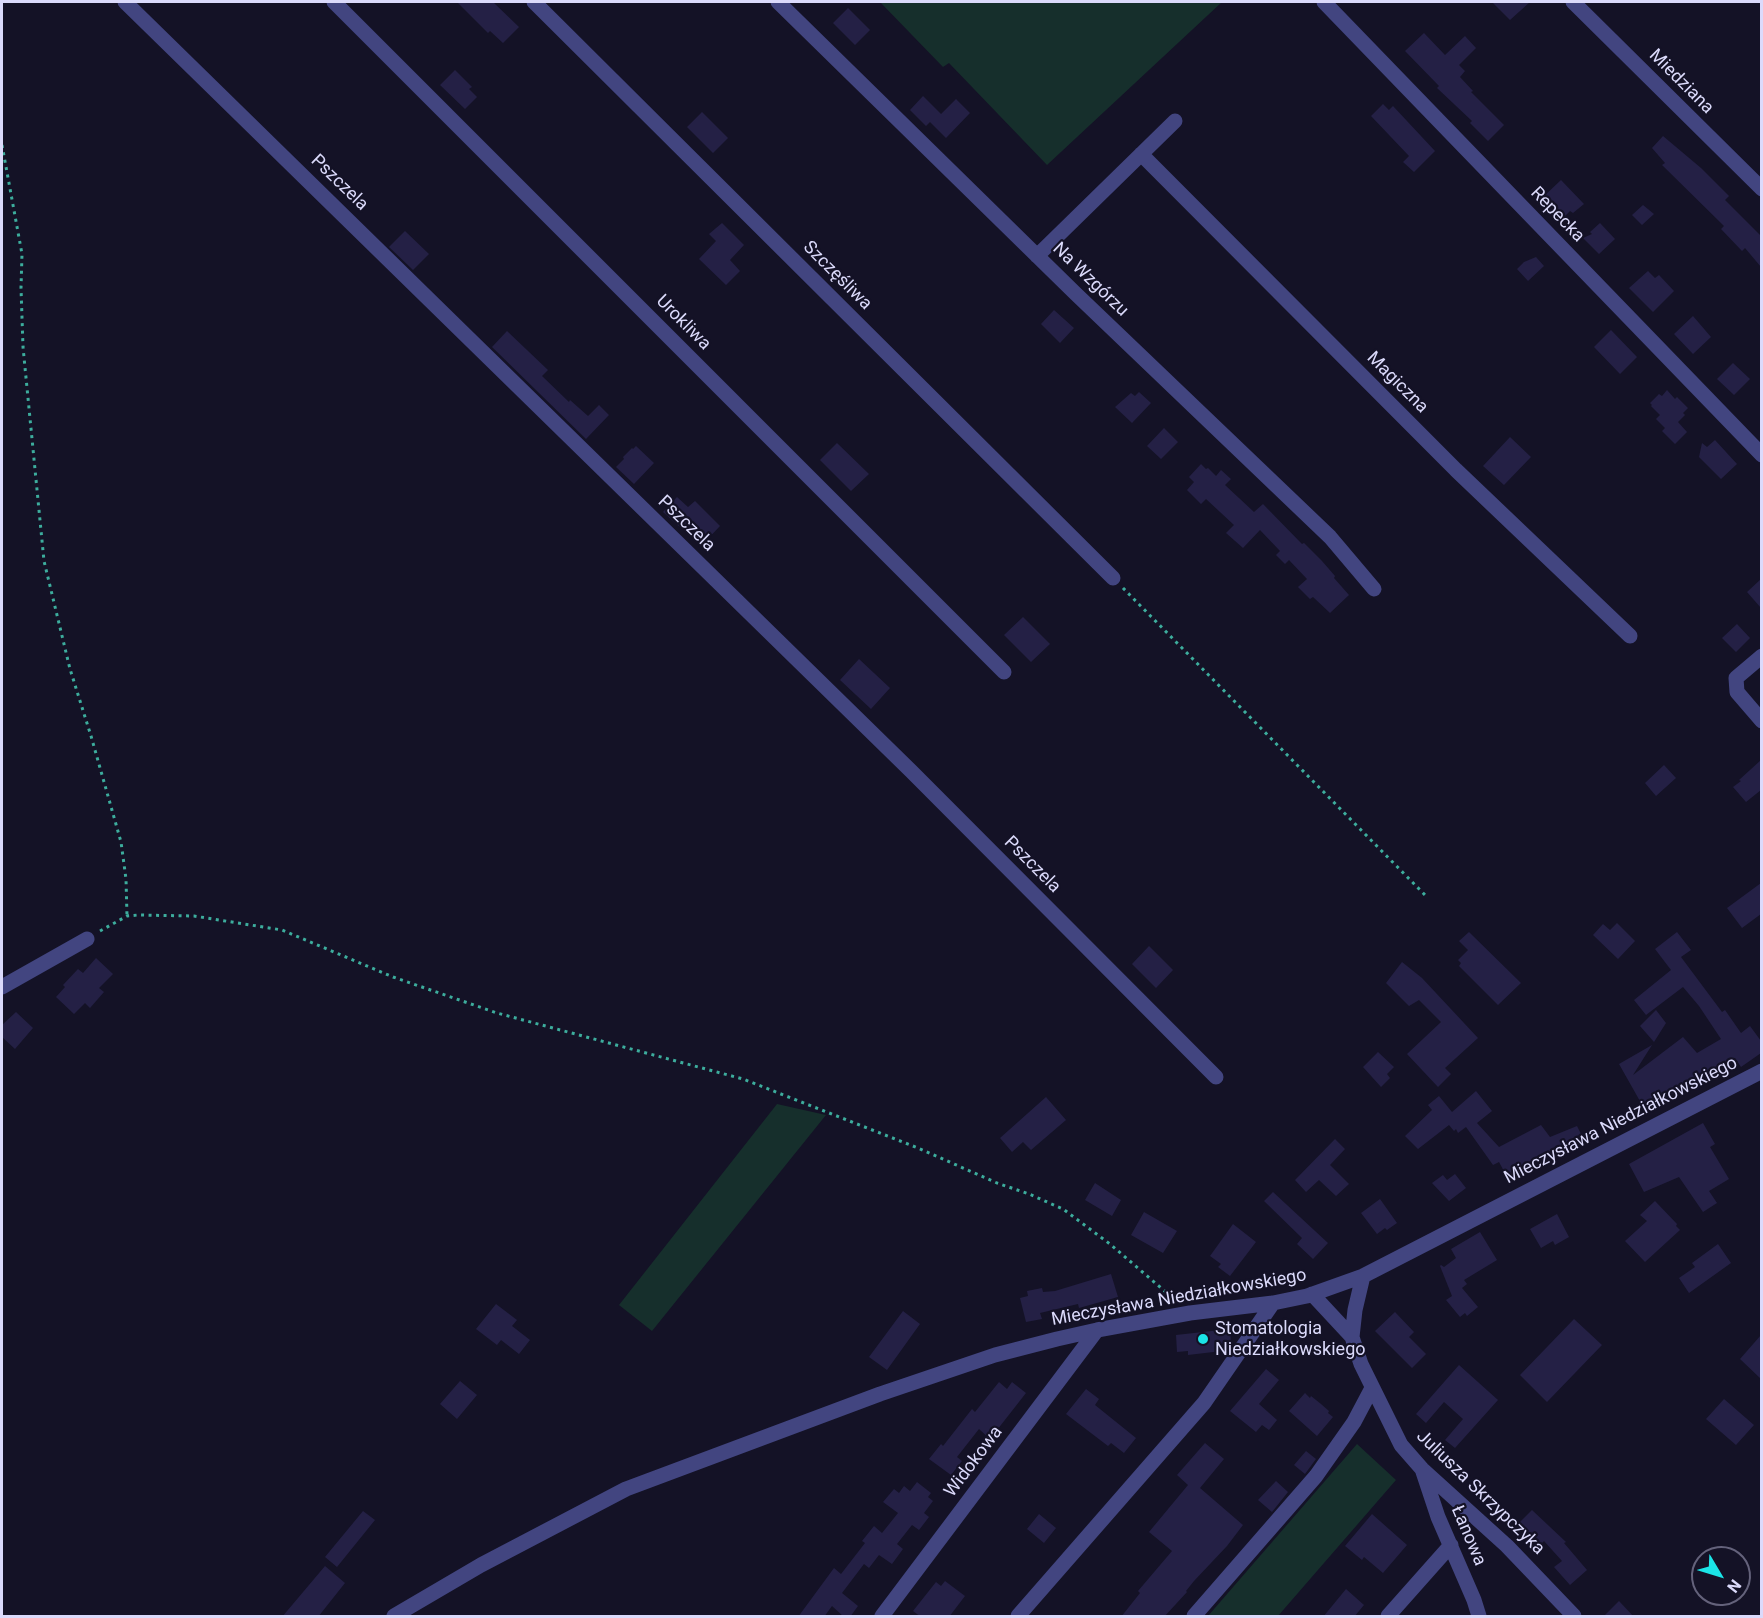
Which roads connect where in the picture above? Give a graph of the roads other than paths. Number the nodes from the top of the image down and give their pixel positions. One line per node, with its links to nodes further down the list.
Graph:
1 (126, 2): 21 (street, Pszczela)
2 (334, 2): 16 (street, Urokliwa)
3 (534, 2): 12 (street, Szczęśliwa)
4 (778, 2): 10 (street, Na Wzgórzu)
5 (1324, 2): 11 (street, Repecka)
6 (1573, 2): 9 (street, Miedziana)
7 (1175, 121): 8 (street)
8 (1141, 154): 10 (street); 14 (street, Magiczna)
9 (1761, 189)
10 (1037, 256): 13 (street, Na Wzgórzu)
11 (1761, 455)
12 (1113, 578)
13 (1374, 589)
14 (1630, 636)
15 (1761, 656): 17 (street)
16 (1004, 672)
17 (1761, 721)
18 (87, 939): 19 (street)
19 (2, 987)
20 (1761, 1071): 22 (street, Mieczysława Niedziałkowskiego)
21 (1216, 1077)
22 (1363, 1276): 23 (street, Mieczysława Niedziałkowskiego); 26 (street, Juliusza Skrzypczyka)
23 (1312, 1294): 24 (street, Mieczysława Niedziałkowskiego); 26 (street, Juliusza Skrzypczyka)
24 (1273, 1303): 25 (street, Mieczysława Niedziałkowskiego); 32 (street)
25 (1097, 1330): 30 (street, Mieczysława Niedziałkowskiego); 31 (street, Widokowa)
26 (1352, 1337): 27 (street, Juliusza Skrzypczyka)
27 (1372, 1388): 28 (street, Juliusza Skrzypczyka); 33 (street)
28 (1422, 1469): 29 (street, Łanowa); 36 (street, Juliusza Skrzypczyka)
29 (1451, 1545): 34 (street); 35 (street, Łanowa)
30 (394, 1617)
31 (882, 1617)
32 (1018, 1617)
33 (1194, 1617)
34 (1388, 1617)
35 (1479, 1617)
36 (1574, 1617)

